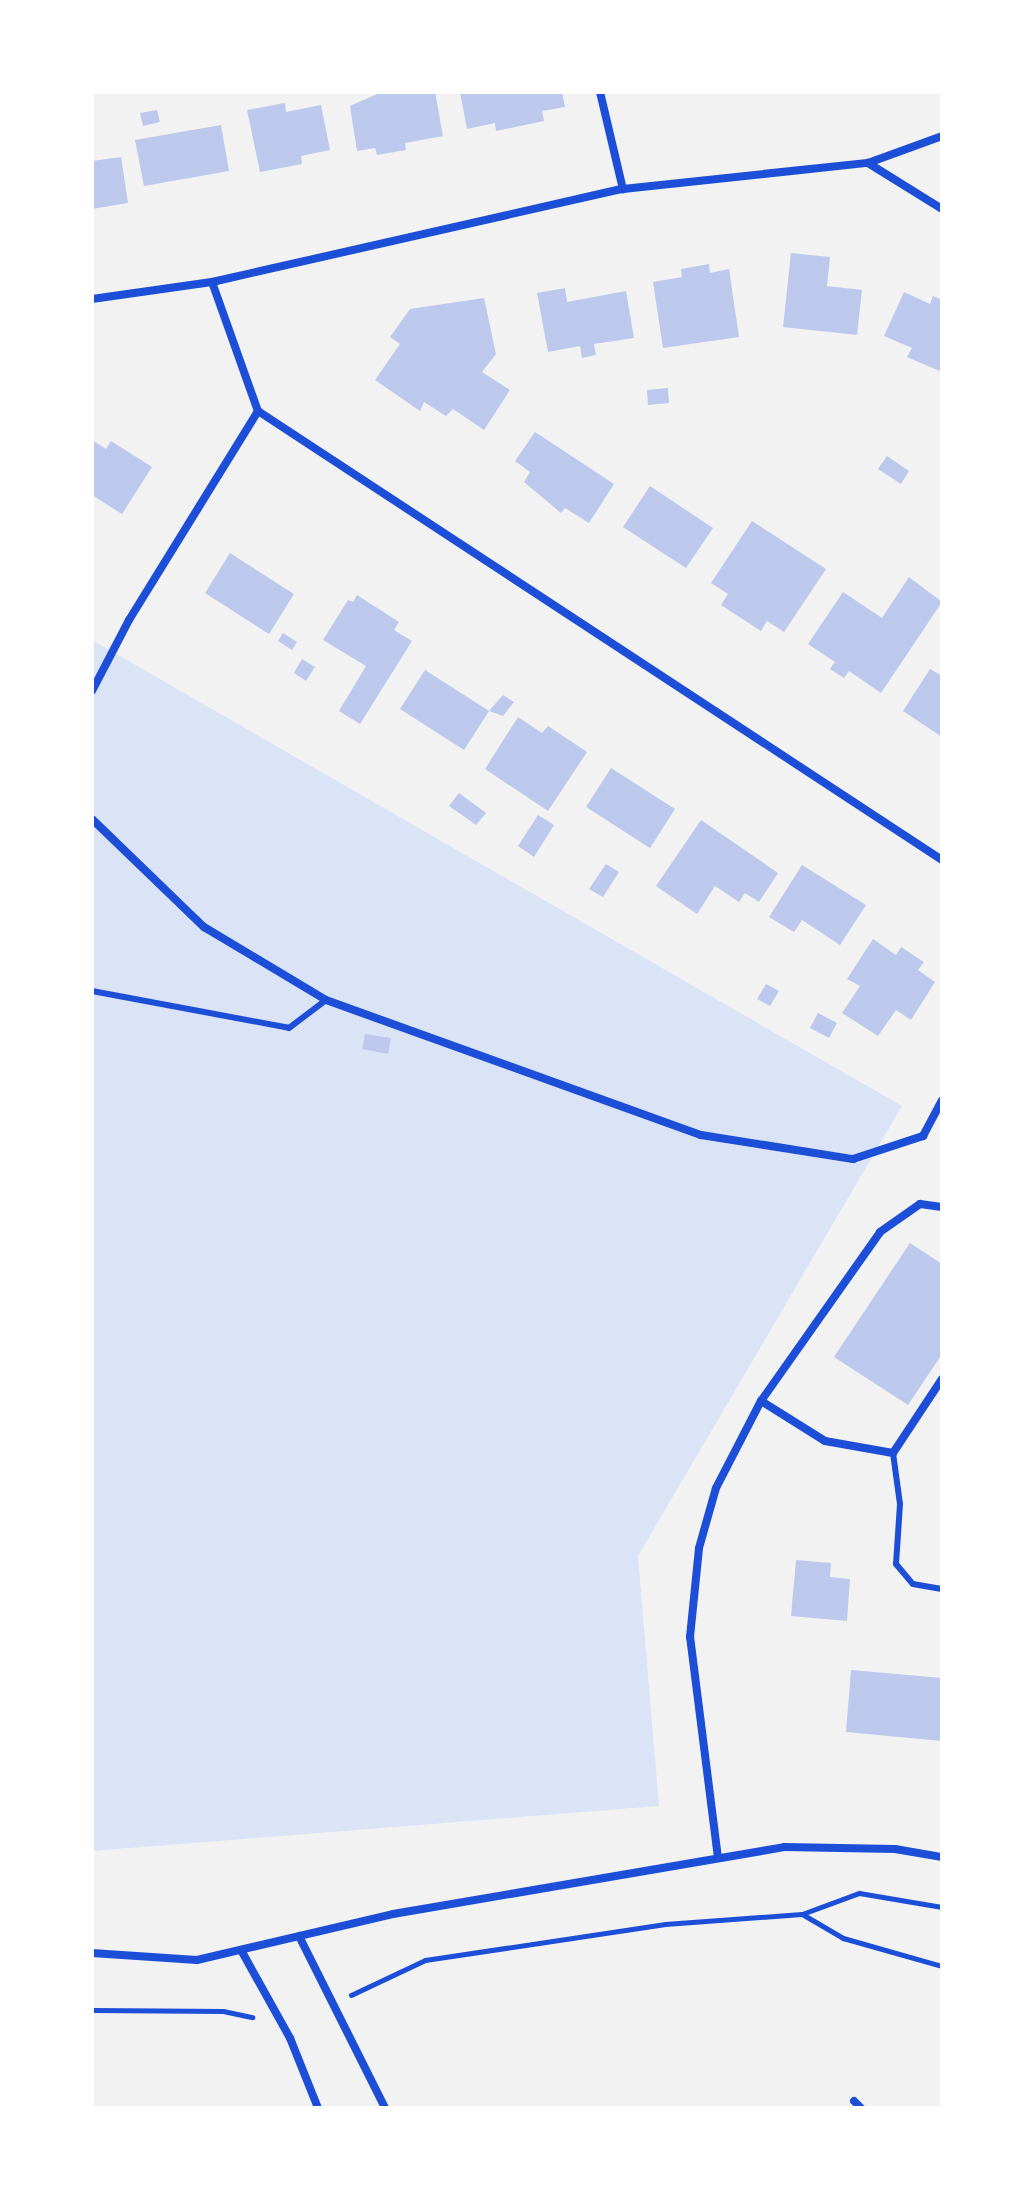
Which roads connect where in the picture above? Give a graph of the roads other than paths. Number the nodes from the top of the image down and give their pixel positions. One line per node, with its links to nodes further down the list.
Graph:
1 (600, 92): 4 (street)
2 (942, 136): 3 (street)
3 (868, 163): 4 (street); 5 (street)
4 (623, 189): 6 (street)
5 (942, 209)
6 (212, 282): 7 (street); 8 (street)
7 (92, 299)
8 (258, 411): 9 (street); 11 (street)
9 (92, 691)
10 (92, 819): 13 (street)
11 (942, 860)
12 (92, 991): 13 (lane)
13 (326, 1000): 14 (street)
14 (942, 1101)
15 (942, 1207): 17 (street)
16 (942, 1379): 18 (street)
17 (761, 1401): 18 (street); 21 (street)
18 (893, 1453): 19 (lane)
19 (942, 1589)
20 (942, 1857): 21 (street)
21 (718, 1858): 22 (street)
22 (299, 1936): 23 (street); 26 (street)
23 (241, 1950): 24 (street); 25 (street)
24 (92, 1953)
25 (318, 2108)
26 (385, 2108)

